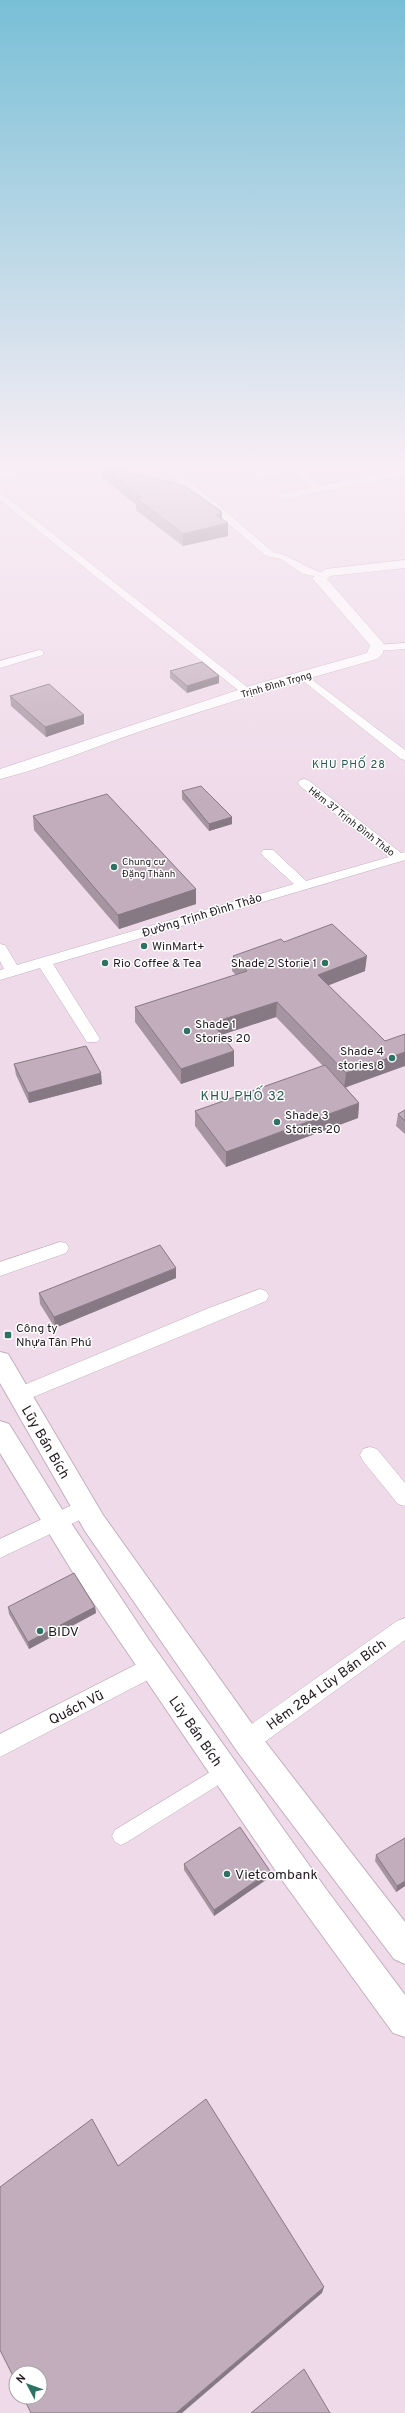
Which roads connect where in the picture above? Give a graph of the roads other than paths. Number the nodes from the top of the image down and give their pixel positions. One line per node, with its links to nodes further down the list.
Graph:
1 (101, 576): 8 (street)
2 (321, 576): 4 (street)
3 (405, 646): 4 (street)
4 (378, 648): 7 (street, Trịnh Đình Trọng)
5 (39, 653): 6 (street)
6 (0, 665)
7 (302, 675): 8 (street, Trịnh Đình Trọng); 9 (street)
8 (248, 692): 10 (street, Trịnh Đình Trọng)
9 (405, 756)
10 (0, 774)
11 (304, 783): 13 (street, Hẻm 37 Trịnh Đình Thảo)
12 (268, 853): 14 (street)
13 (402, 857): 14 (street, Đường Trịnh Đình Thảo)
14 (303, 885): 16 (street, Đường Trịnh Đình Thảo)
15 (0, 948): 17 (street)
16 (44, 962): 17 (street, Đường Trịnh Đình Thảo); 18 (street)
17 (6, 973)
18 (92, 1039)
19 (60, 1248): 20 (street)
20 (0, 1269)
21 (260, 1296): 23 (street)
22 (0, 1361): 23 (main road, Lũy Bán Bích)
23 (19, 1395): 27 (main road, Lũy Bán Bích)
24 (0, 1431): 28 (main road, Lũy Bán Bích)
25 (370, 1455): 26 (street)
26 (405, 1498)
27 (85, 1508): 28 (street); 32 (main road, Lũy Bán Bích)
28 (56, 1522): 29 (street); 31 (main road, Lũy Bán Bích)
29 (0, 1549)
30 (405, 1628): 32 (street, Hẻm 284 Lũy Bán Bích)
31 (151, 1667): 33 (street, Quách Vũ); 34 (main road, Lũy Bán Bích)
32 (247, 1741): 36 (main road, Lũy Bán Bích)
33 (0, 1746)
34 (224, 1771): 35 (street); 37 (main road, Lũy Bán Bích)
35 (121, 1836)
36 (405, 1948)
37 (405, 2021)

